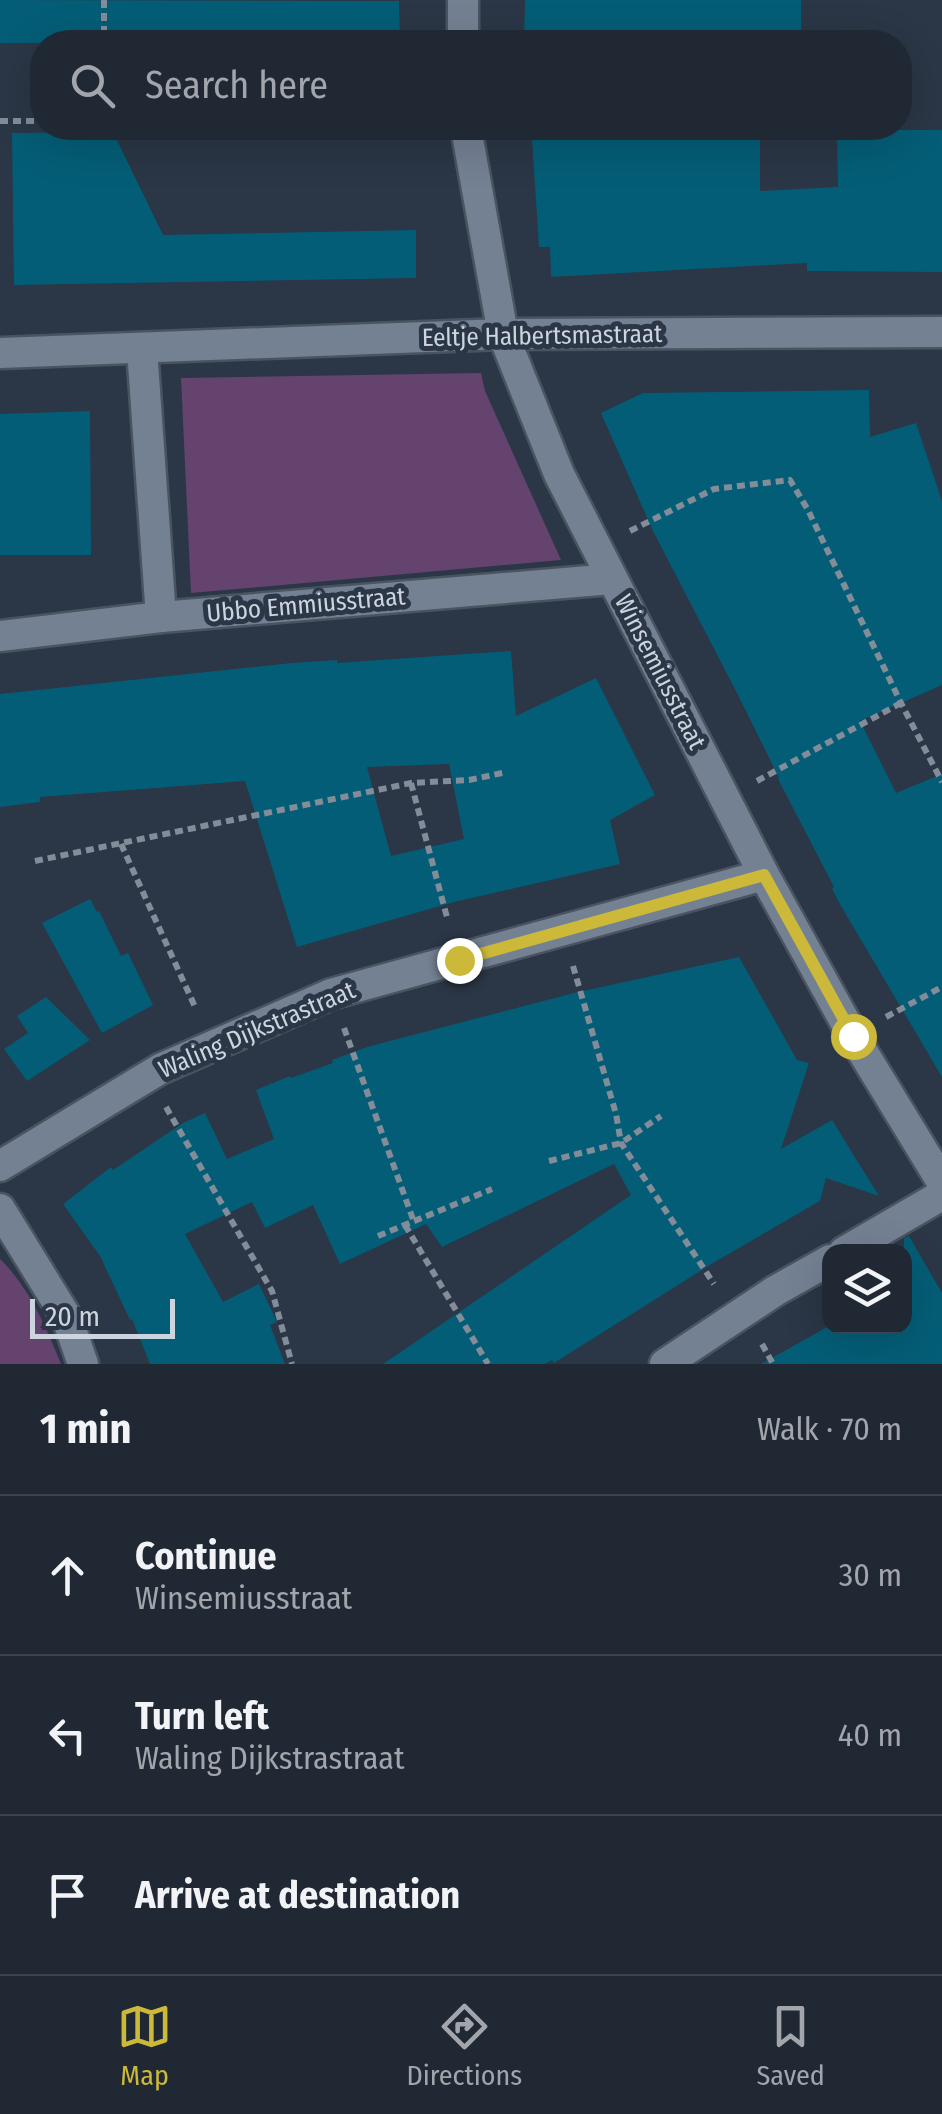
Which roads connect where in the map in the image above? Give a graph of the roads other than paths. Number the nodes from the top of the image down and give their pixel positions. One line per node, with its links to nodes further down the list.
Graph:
1 (463, 0): 2 (street)
2 (463, 30)
3 (468, 140): 5 (street, Winsemiusstraat)
4 (942, 332): 5 (street, Eeltje Halbertsmastraat)
5 (502, 334): 6 (street, Eeltje Halbertsmastraat); 8 (street, Winsemiusstraat)
6 (142, 348): 7 (street, Eeltje Halbertsmastraat); 9 (street)
7 (0, 353)
8 (612, 579): 9 (street, Ubbo Emmiusstraat); 11 (street, Winsemiusstraat)
9 (161, 618): 10 (street, Ubbo Emmiusstraat)
10 (0, 636)
11 (764, 875): 12 (street, Waling Dijkstrastraat); 13 (street, Winsemiusstraat)
12 (0, 1166)
13 (942, 1182)
14 (942, 1194): 16 (street)
15 (0, 1209): 18 (street)
16 (858, 1244)
17 (822, 1265): 19 (street)
18 (83, 1364)
19 (665, 1364)

